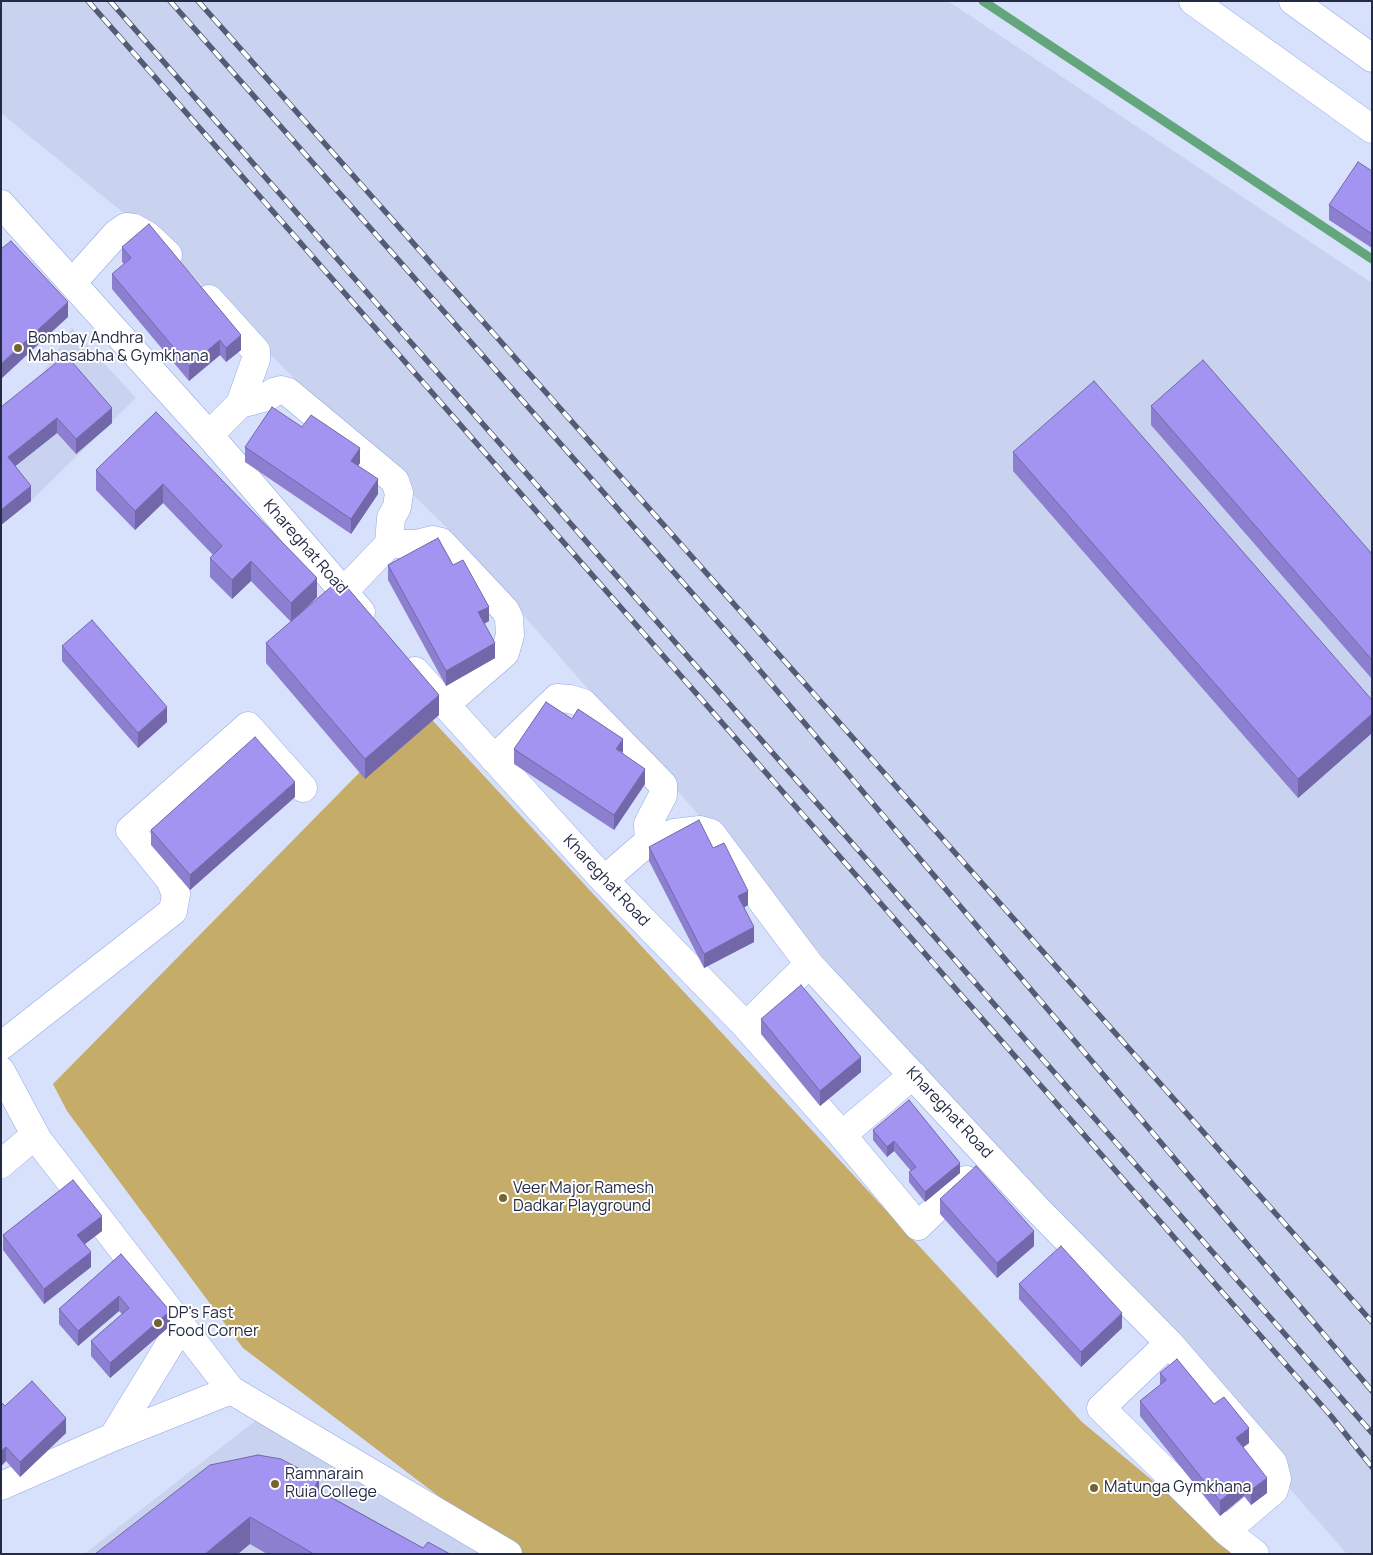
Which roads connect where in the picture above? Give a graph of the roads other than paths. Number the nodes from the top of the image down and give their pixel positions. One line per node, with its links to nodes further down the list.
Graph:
1 (1193, 1): 4 (street)
2 (1294, 1): 3 (street)
3 (1372, 58)
4 (1372, 129)
5 (1, 204): 6 (street, Khareghat Road)
6 (72, 283): 7 (street); 8 (street, Khareghat Road)
7 (240, 404): 8 (street); 9 (street)
8 (209, 435): 10 (street, Khareghat Road)
9 (389, 544): 10 (street); 13 (street)
10 (343, 592): 11 (street, Khareghat Road)
11 (374, 627)
12 (399, 654): 13 (street, Khareghat Road)
13 (445, 705): 14 (street, Khareghat Road)
14 (494, 759): 16 (street); 17 (street, Khareghat Road)
15 (303, 788): 20 (street)
16 (649, 840): 17 (street); 18 (street, Khareghat Road)
17 (604, 880): 19 (street, Khareghat Road)
18 (809, 964): 19 (street); 22 (street, Khareghat Road)
19 (746, 1026): 24 (street, Khareghat Road)
20 (1, 1046)
21 (1, 1071): 23 (street)
22 (914, 1075): 24 (street); 25 (street, Khareghat Road)
23 (35, 1135): 26 (street); 27 (street)
24 (842, 1135): 25 (street, Khareghat Road)
25 (989, 1157): 28 (street, Khareghat Road)
26 (1, 1164)
27 (181, 1326): 29 (street); 30 (street)
28 (1169, 1343): 32 (street, Khareghat Road); 32 (street)
29 (230, 1390): 30 (street); 33 (street)
30 (113, 1437): 31 (street)
31 (1, 1486)
32 (1226, 1532): 34 (street)
33 (508, 1554)
34 (1255, 1554)

